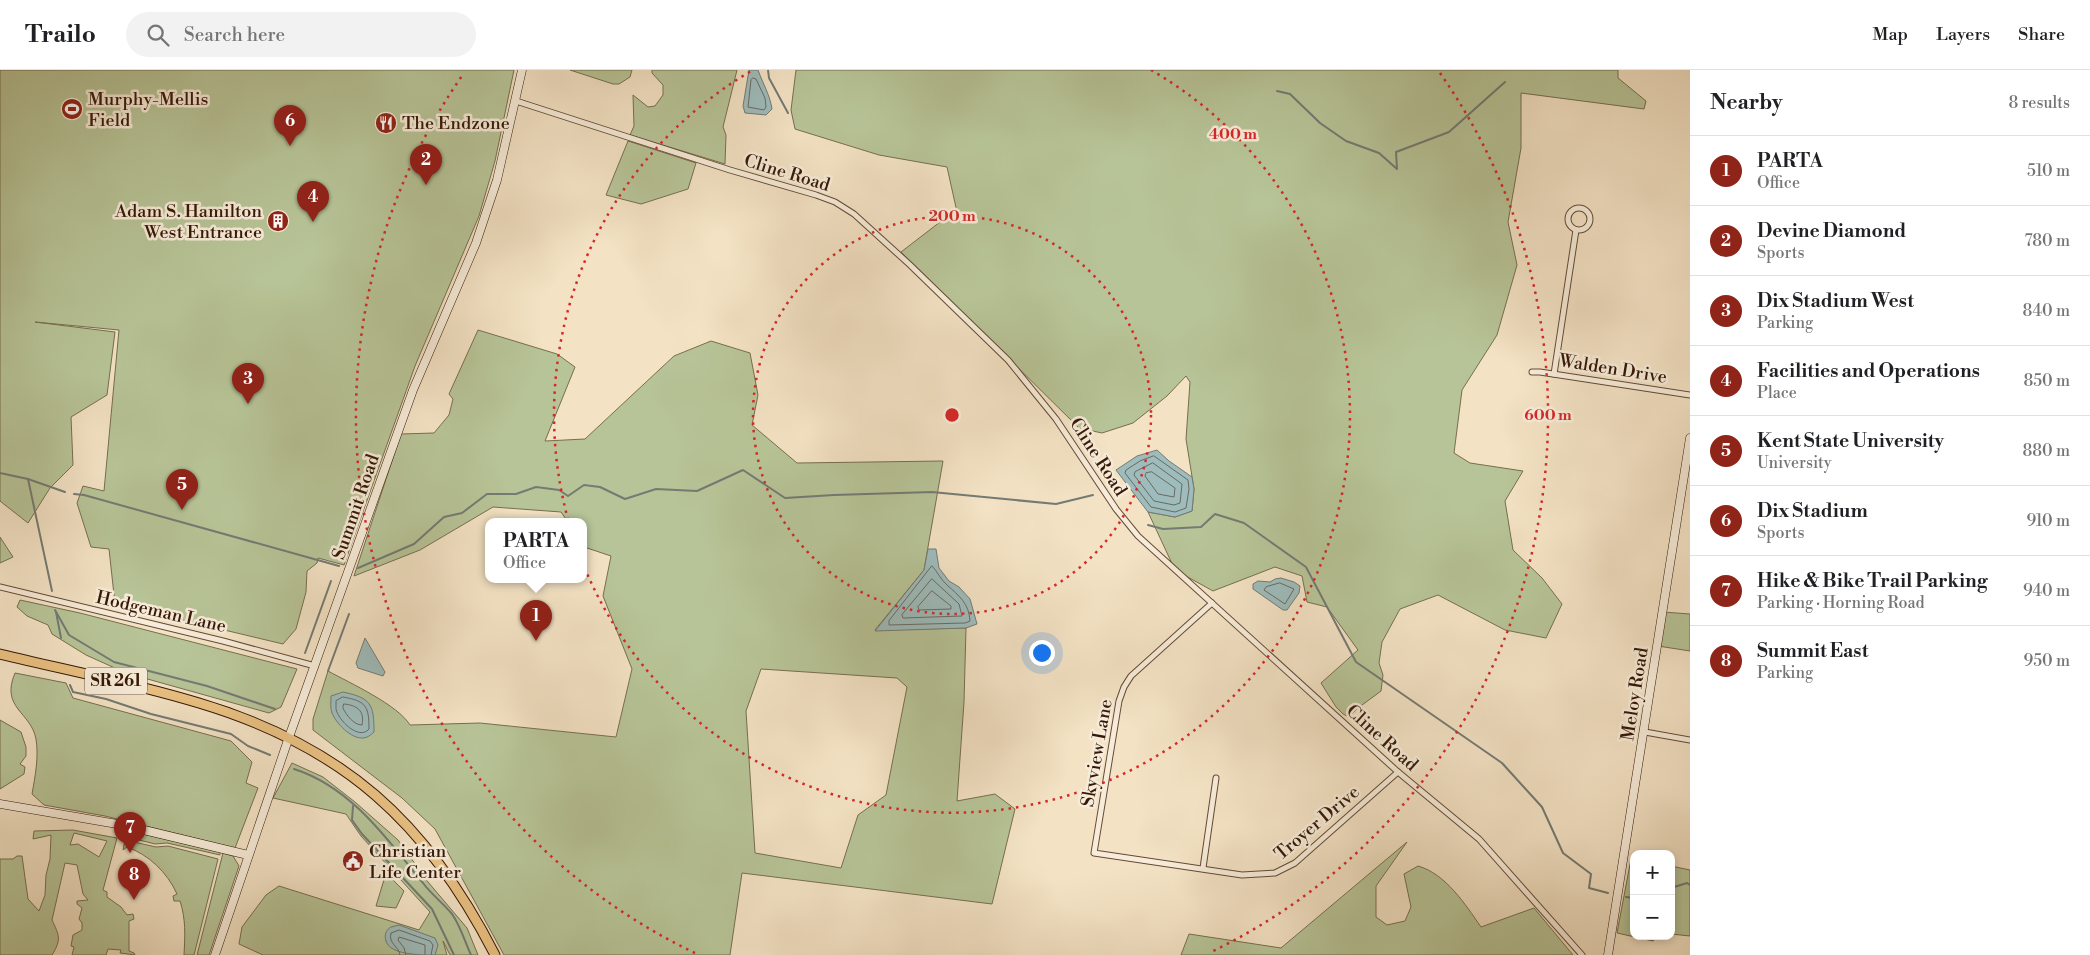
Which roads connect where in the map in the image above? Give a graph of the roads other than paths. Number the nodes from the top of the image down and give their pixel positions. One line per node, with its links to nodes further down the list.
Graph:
1 (522, 70): 2 (street, Summit Road)
2 (516, 101): 9 (street, Cline Road); 11 (street, Summit Road)
3 (1576, 230): 3 (street); 5 (street)
4 (1532, 372): 5 (street, Walden Drive)
5 (1554, 374): 6 (street, Walden Drive)
6 (1690, 395)
7 (1690, 438): 12 (street, Meloy Road)
8 (0, 587): 11 (street, Hodgeman Lane)
9 (1212, 603): 15 (street, Cline Road); 19 (street, Skyview Lane)
10 (0, 654): 13 (main road, SR 261)
11 (315, 666): 13 (street, Summit Road)
12 (1645, 732): 14 (street); 24 (street, Meloy Road)
13 (288, 737): 18 (street, Summit Road); 22 (main road, SR 261)
14 (1690, 740)
15 (1398, 772): 20 (street, Troyer Drive); 23 (street, Cline Road)
16 (1216, 778): 20 (street)
17 (0, 804): 18 (street)
18 (248, 855): 21 (street, Summit Road)
19 (1126, 857): 20 (street, Troyer Drive)
20 (1202, 868)
21 (215, 955)
22 (495, 955)
23 (1582, 955)
24 (1608, 955)

